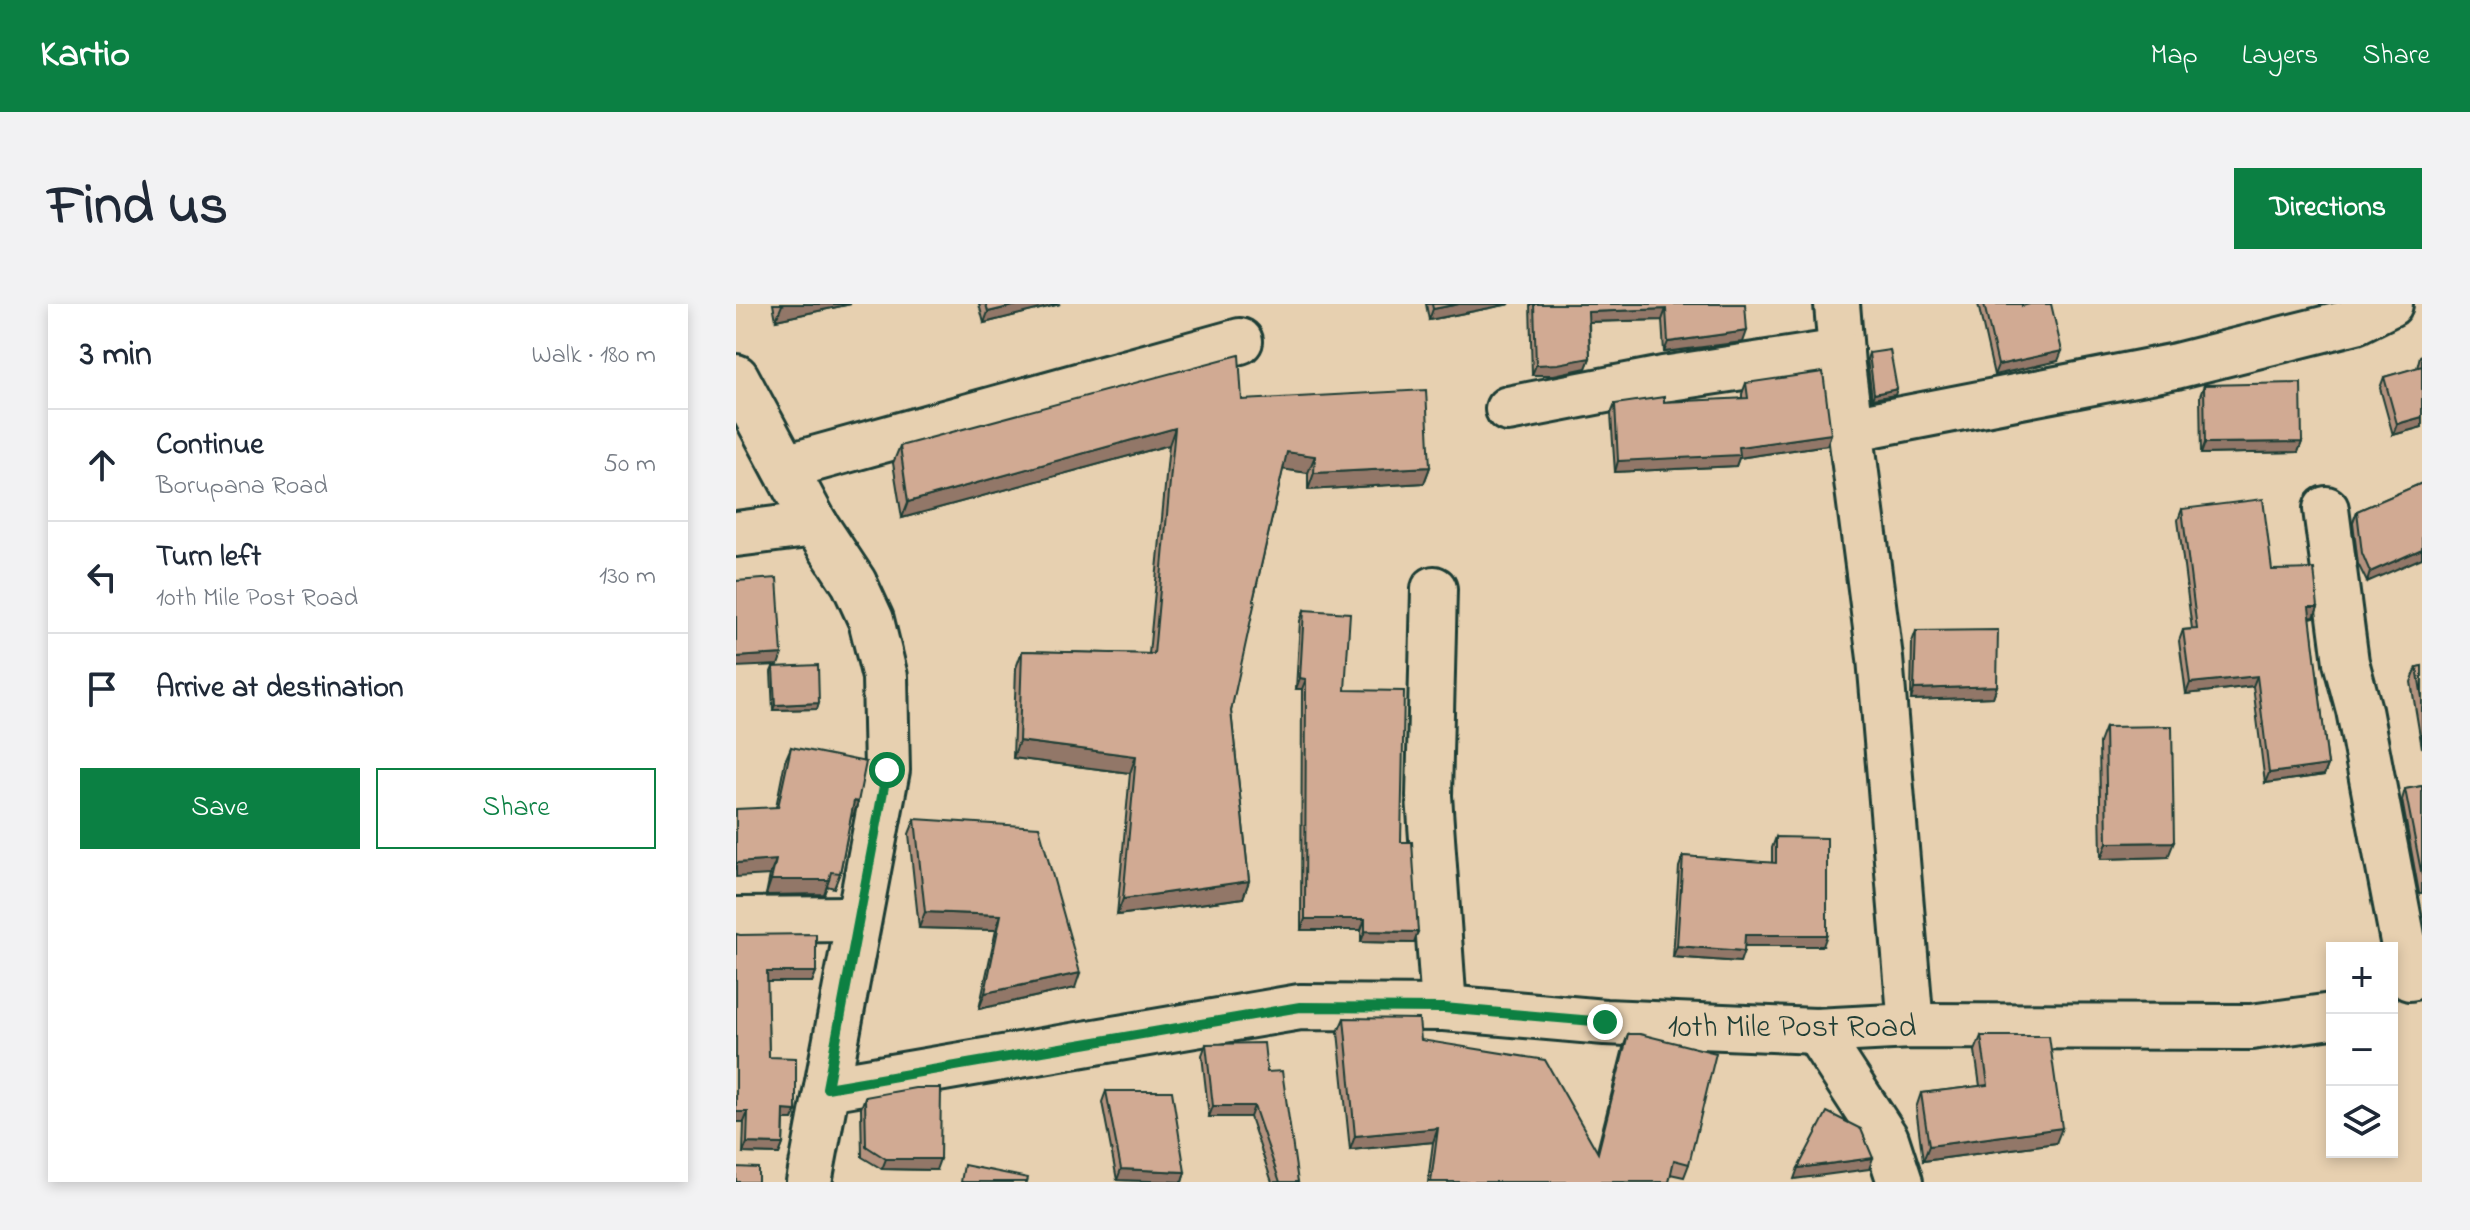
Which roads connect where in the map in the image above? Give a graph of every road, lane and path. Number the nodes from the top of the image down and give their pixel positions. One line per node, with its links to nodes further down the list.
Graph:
1 (1837, 304): 4 (street)
2 (2390, 304): 7 (street)
3 (1240, 341): 8 (street)
4 (1841, 352): 6 (street); 7 (street)
5 (736, 377): 8 (street)
6 (1508, 409)
7 (1850, 429): 18 (street)
8 (785, 467): 10 (street)
9 (2326, 509): 15 (street)
10 (815, 524): 11 (street); 13 (street)
11 (736, 534)
12 (1434, 589): 16 (street)
13 (858, 919): 14 (street); 20 (street)
14 (736, 920)
15 (2408, 980)
16 (1444, 1008): 19 (street, 10th Mile Post Road); 20 (street, 10th Mile Post Road)
17 (2326, 1017): 18 (street, 10th Mile Post Road)
18 (1911, 1026): 19 (street, 10th Mile Post Road)
19 (1816, 1031): 22 (street)
20 (827, 1088): 21 (street)
21 (809, 1182)
22 (1900, 1182)

